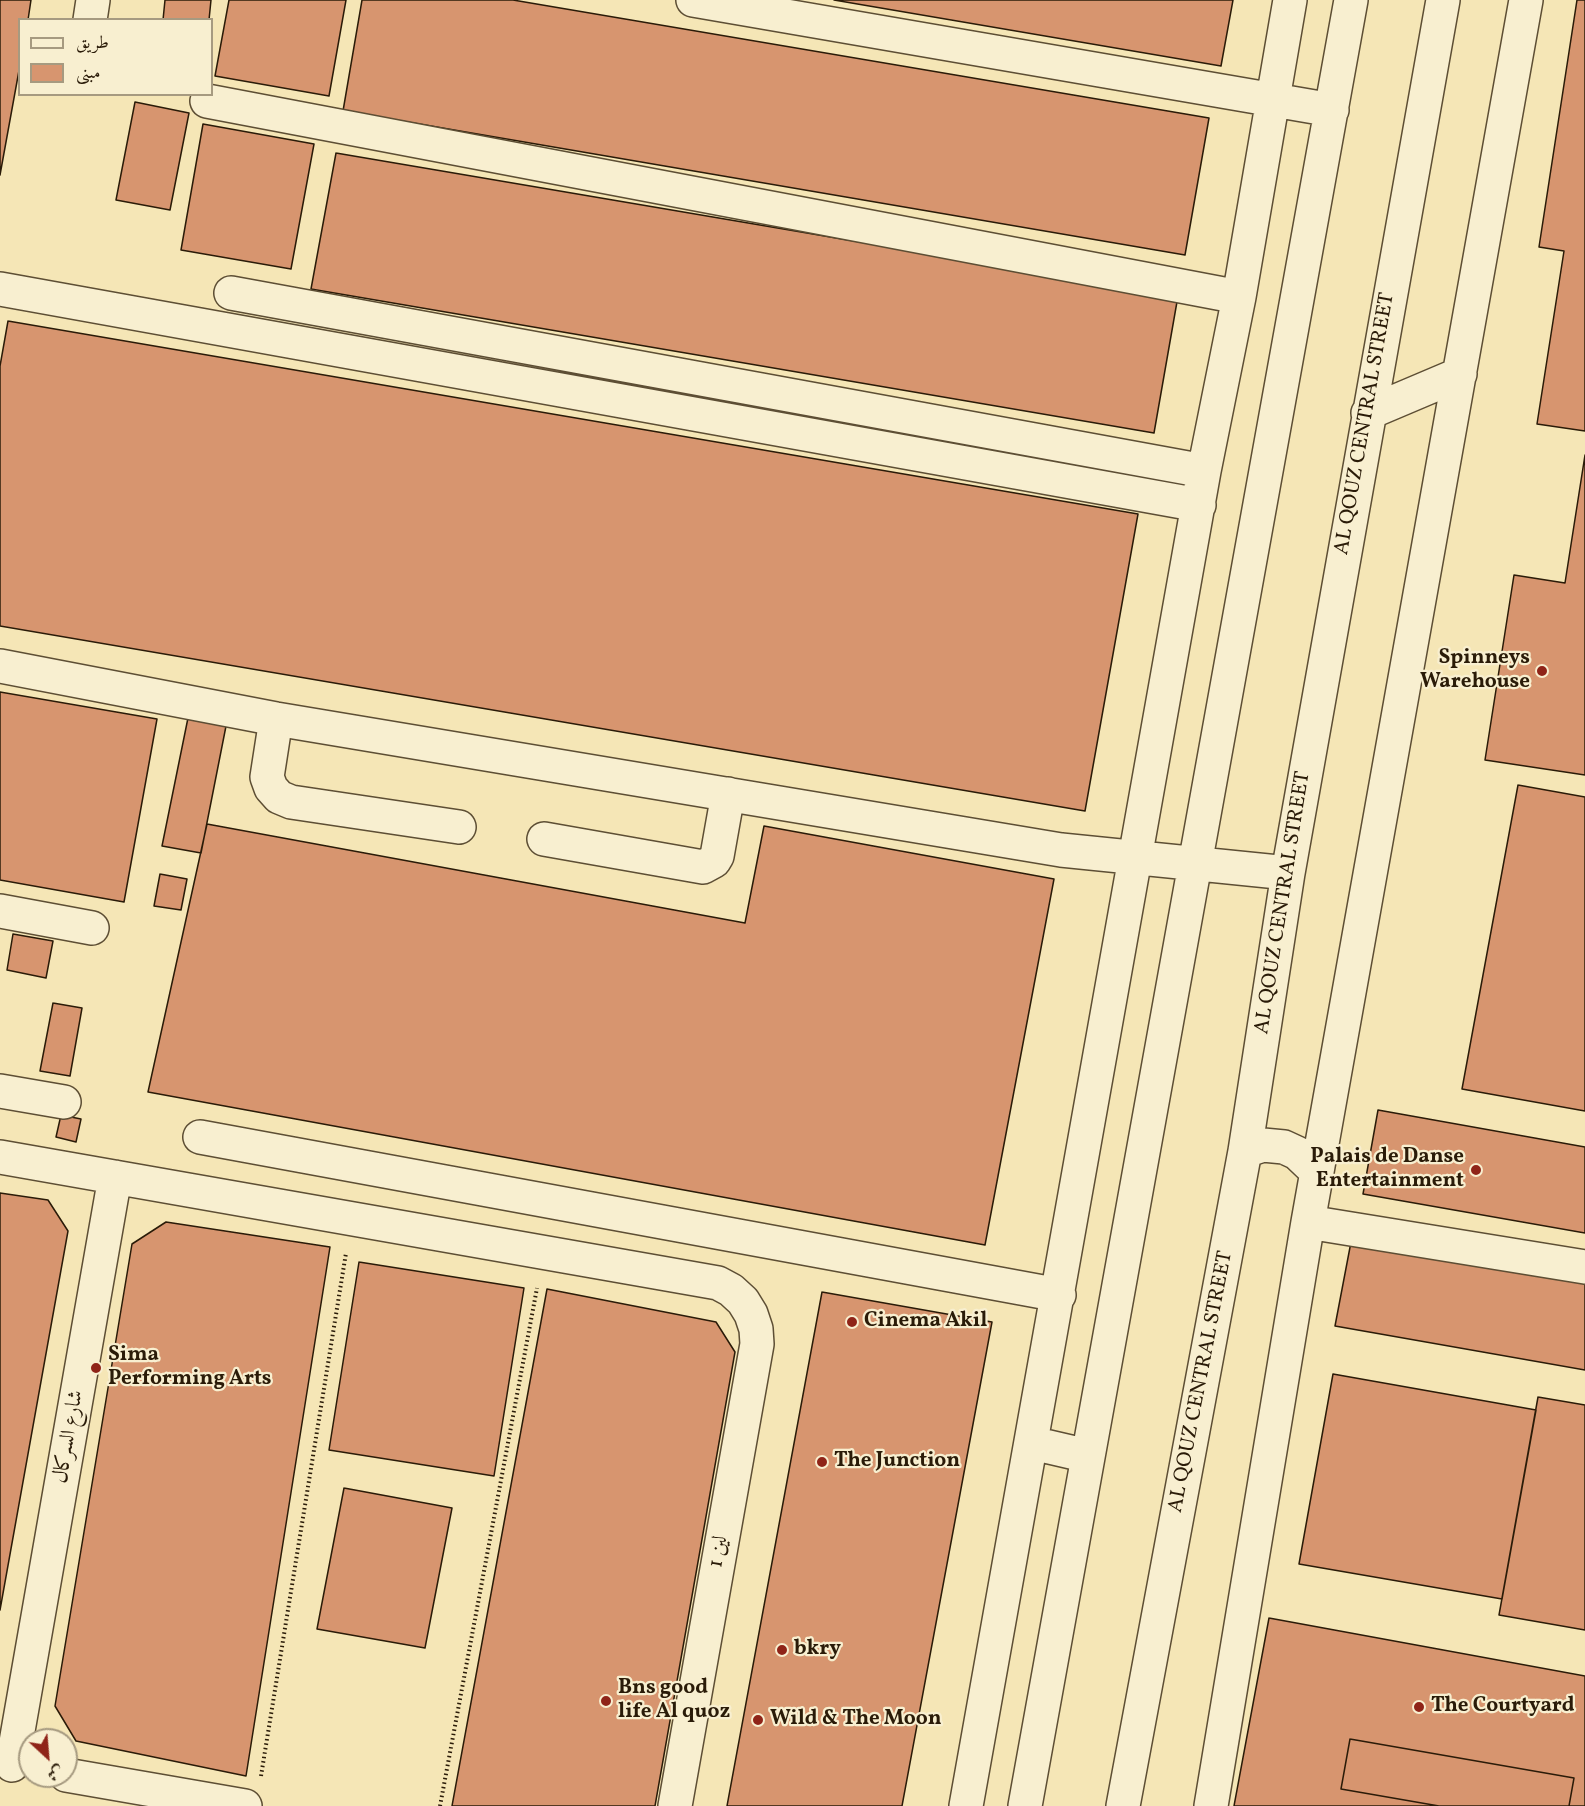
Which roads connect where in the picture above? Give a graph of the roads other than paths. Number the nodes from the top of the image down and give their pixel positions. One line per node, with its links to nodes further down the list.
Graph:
1 (93, 0): 7 (street)
2 (693, 0): 9 (street)
3 (1290, 0): 9 (street)
4 (1351, 0): 10 (street)
5 (1443, 0): 15 (street, AL QOUZ CENTRAL STREET)
6 (1526, 0): 14 (street)
7 (90, 18)
8 (207, 100): 13 (street)
9 (1272, 100): 10 (street); 13 (street)
10 (1332, 110): 24 (street)
11 (0, 289): 17 (street)
12 (231, 293): 16 (street)
13 (1239, 297): 16 (street)
14 (1460, 374): 15 (street); 33 (street)
15 (1368, 414): 25 (street, AL QOUZ CENTRAL STREET)
16 (1204, 471): 17 (street)
17 (1199, 505): 23 (street)
18 (0, 666): 19 (street)
19 (276, 719): 20 (street); 21 (street)
20 (728, 794): 22 (street); 23 (street)
21 (459, 827)
22 (544, 838)
23 (1136, 859): 24 (street); 37 (street)
24 (1195, 864): 25 (street); 39 (street)
25 (1288, 873): 31 (street, AL QOUZ CENTRAL STREET)
26 (0, 911): 27 (street)
27 (92, 928)
28 (0, 1091): 29 (street)
29 (64, 1102)
30 (200, 1137): 37 (street)
31 (1245, 1151): 33 (street); 46 (street, AL QOUZ CENTRAL STREET)
32 (0, 1158): 34 (street)
33 (1317, 1172): 35 (street)
34 (115, 1177): 40 (street, شارع السركال); 43 (street, لين 1)
35 (1308, 1222): 36 (street); 47 (street)
36 (1585, 1267)
37 (1059, 1295): 38 (street)
38 (1032, 1443): 39 (street); 44 (street)
39 (1088, 1456): 45 (street)
40 (14, 1766)
41 (78, 1776): 42 (street)
42 (252, 1794)
43 (675, 1806)
44 (966, 1806)
45 (1025, 1806)
46 (1123, 1806)
47 (1211, 1806)

